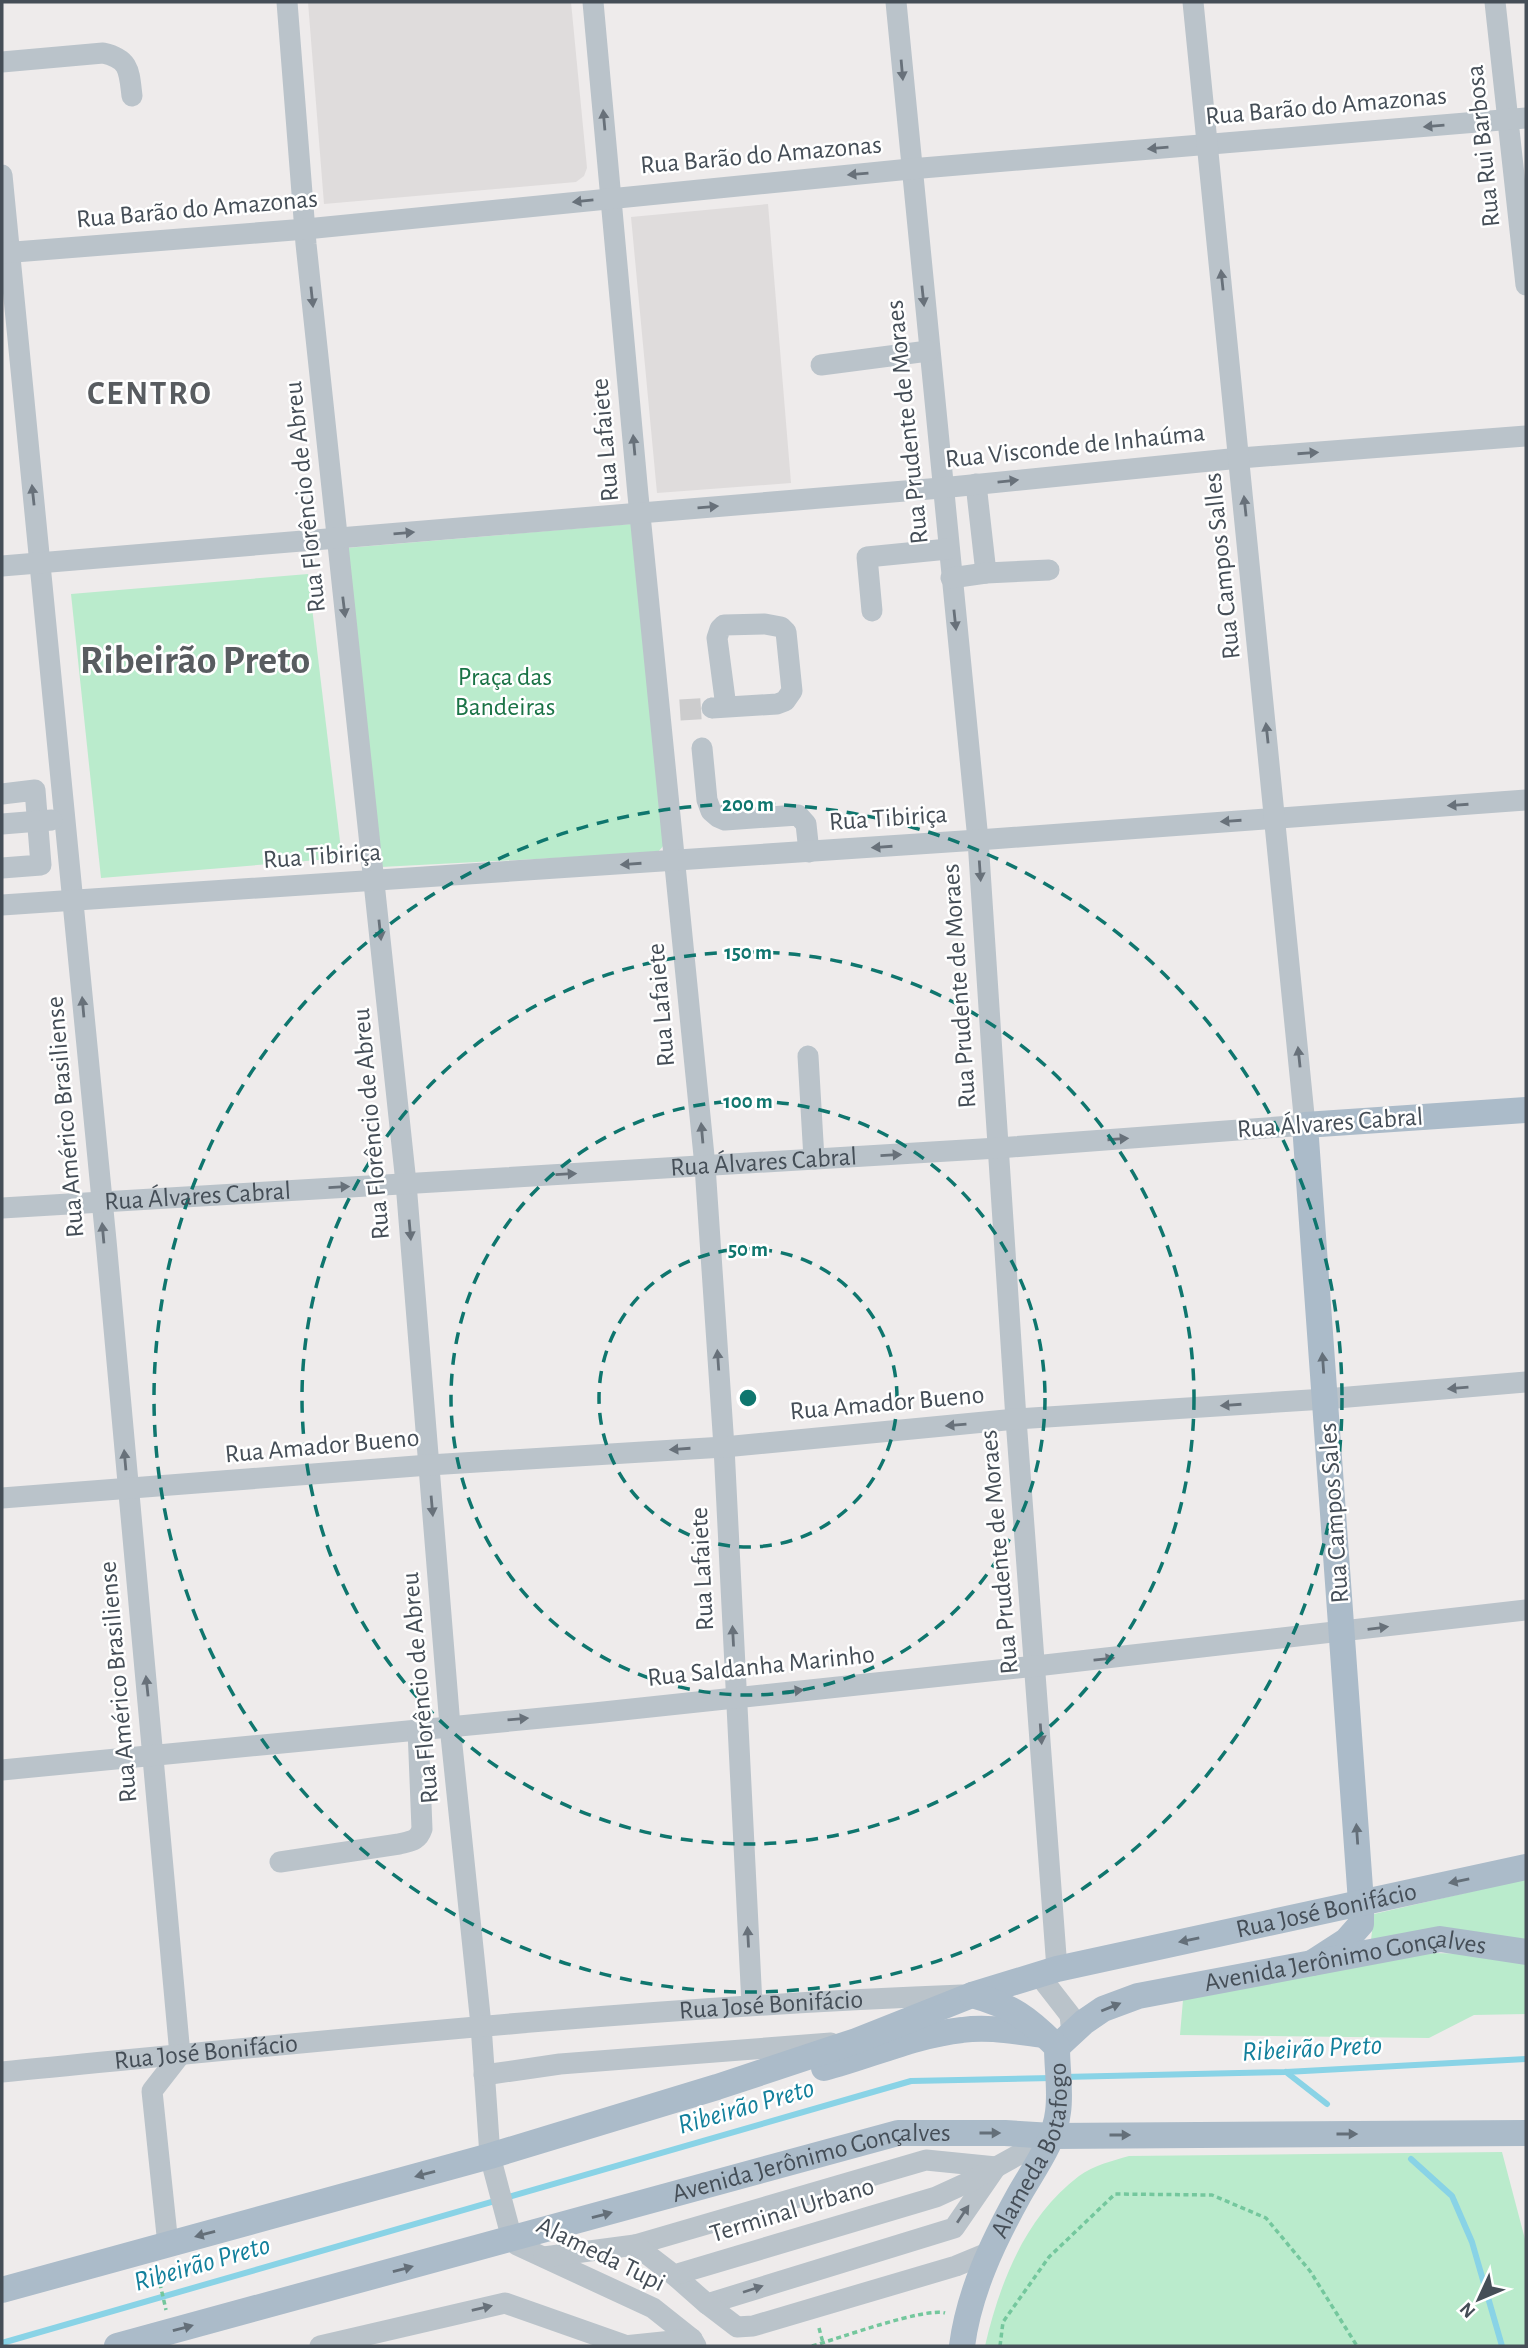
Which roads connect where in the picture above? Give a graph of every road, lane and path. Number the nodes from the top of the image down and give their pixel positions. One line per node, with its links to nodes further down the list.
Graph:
1 (287, 2): 13 (street, Rua Florêncio de Abreu)
2 (593, 2): 12 (street, Rua Lafaiete, one-way to 2)
3 (896, 2): 10 (street, Rua Prudente de Moraes, one-way to 10)
4 (1193, 2): 9 (street, Rua Campos Salles)
5 (1495, 2): 8 (street, Rua Rui Barbosa)
6 (2, 62): 7 (street)
7 (132, 96)
8 (1517, 119): 9 (street, Rua Barão do Amazonas, one-way to 9); 15 (street, Rua Rui Barbosa)
9 (1208, 144): 10 (street, Rua Barão do Amazonas, one-way to 10); 19 (street, Rua Campos Salles, one-way to 9)
10 (910, 169): 12 (street, Rua Barão do Amazonas, one-way to 12); 16 (street, Rua Prudente de Moraes, one-way to 16)
11 (2, 175): 14 (street, Rua Américo Brasiliense)
12 (611, 198): 13 (street, Rua Barão do Amazonas, one-way to 13); 22 (street, Rua Lafaiete, one-way to 12)
13 (306, 229): 14 (street, Rua Barão do Amazonas); 23 (street, Rua Florêncio de Abreu, one-way to 23)
14 (6, 253): 25 (street, Rua Américo Brasiliense, one-way to 14)
15 (1526, 285)
16 (928, 351): 17 (street); 21 (street, Rua Prudente de Moraes)
17 (821, 365)
18 (1526, 436): 19 (street, Rua Visconde de Inhaúma, one-way to 18)
19 (1240, 458): 20 (street, Rua Visconde de Inhaúma, one-way to 19); 35 (street, Rua Campos Salles, one-way to 19)
20 (976, 484): 21 (street, Rua Visconde de Inhaúma); 28 (street)
21 (941, 488): 22 (street, Rua Visconde de Inhaúma, one-way to 21); 24 (street, Rua Prudente de Moraes)
22 (640, 512): 23 (street, Rua Visconde de Inhaúma, one-way to 22); 41 (street, Rua Lafaiete)
23 (336, 539): 25 (street, Rua Visconde de Inhaúma); 43 (street, Rua Florêncio de Abreu, one-way to 43)
24 (948, 549): 29 (street, Rua Prudente de Moraes); 30 (street)
25 (40, 563): 26 (street, Rua Visconde de Inhaúma); 36 (street, Rua Américo Brasiliense)
26 (2, 566)
27 (1049, 570): 28 (street)
28 (986, 573): 29 (street)
29 (951, 578): 39 (street, Rua Prudente de Moraes, one-way to 39)
30 (872, 611)
31 (719, 708): 31 (street)
32 (702, 748): 40 (street)
33 (2, 794): 37 (street)
34 (1526, 800): 35 (street, Rua Tibiriça, one-way to 35)
35 (1275, 817): 39 (street, Rua Tibiriça, one-way to 39); 48 (street, Rua Campos Salles, one-way to 35)
36 (65, 820): 37 (street); 44 (street, Rua Américo Brasiliense)
37 (38, 821): 38 (street); 42 (street)
38 (2, 824)
39 (978, 840): 40 (street, Rua Tibiriça, one-way to 40); 49 (street, Rua Prudente de Moraes, one-way to 49)
40 (809, 852): 41 (street, Rua Tibiriça)
41 (676, 861): 43 (street, Rua Tibiriça, one-way to 43); 51 (street, Rua Lafaiete, one-way to 41)
42 (2, 868)
43 (375, 880): 44 (street, Rua Tibiriça); 52 (street, Rua Florêncio de Abreu, one-way to 52)
44 (73, 901): 45 (street, Rua Tibiriça); 53 (street, Rua Américo Brasiliense, one-way to 44)
45 (2, 905)
46 (808, 1056): 50 (street)
47 (1526, 1110): 48 (main road, Rua Álvares Cabral)
48 (1305, 1125): 49 (street, Rua Álvares Cabral, one-way to 48); 56 (main road, Rua Campos Sales, one-way to 48)
49 (998, 1148): 50 (street, Rua Álvares Cabral, one-way to 49); 57 (street, Rua Prudente de Moraes)
50 (814, 1159): 51 (street, Rua Álvares Cabral)
51 (705, 1166): 52 (street, Rua Álvares Cabral, one-way to 51); 58 (street, Rua Lafaiete, one-way to 51)
52 (406, 1183): 53 (street, Rua Álvares Cabral, one-way to 52); 59 (street, Rua Florêncio de Abreu, one-way to 59)
53 (100, 1202): 54 (street, Rua Álvares Cabral); 60 (street, Rua Américo Brasiliense, one-way to 53)
54 (2, 1208)
55 (1526, 1382): 56 (street, Rua Amador Bueno, one-way to 56)
56 (1325, 1399): 57 (street, Rua Amador Bueno, one-way to 57); 63 (main road, Rua Campos Sales)
57 (1016, 1419): 58 (street, Rua Amador Bueno, one-way to 58); 64 (street, Rua Prudente de Moraes)
58 (724, 1447): 59 (street, Rua Amador Bueno, one-way to 59); 65 (street, Rua Lafaiete, one-way to 58)
59 (429, 1465): 60 (street, Rua Amador Bueno); 66 (street, Rua Florêncio de Abreu, one-way to 66)
60 (128, 1489): 61 (street, Rua Amador Bueno); 68 (street, Rua Américo Brasiliense, one-way to 60)
61 (2, 1498)
62 (1526, 1610): 63 (street, Rua Saldanha Marinho, one-way to 62)
63 (1343, 1632): 64 (street, Rua Saldanha Marinho, one-way to 63); 72 (main road, Rua Campos Sales, one-way to 63)
64 (1036, 1666): 65 (street, Rua Saldanha Marinho, one-way to 64); 75 (street, Rua Prudente de Moraes, one-way to 75)
65 (736, 1696): 66 (street, Rua Saldanha Marinho, one-way to 65); 77 (street, Rua Lafaiete, one-way to 65)
66 (450, 1726): 67 (street, Rua Saldanha Marinho); 78 (street, Rua Florêncio de Abreu)
67 (418, 1729): 68 (street, Rua Saldanha Marinho); 70 (street)
68 (154, 1754): 69 (street, Rua Saldanha Marinho); 81 (street, Rua Américo Brasiliense)
69 (2, 1770)
70 (280, 1862)
71 (1526, 1867): 72 (main road, Rua José Bonifácio, one-way to 72)
72 (1361, 1902): 74 (main road, Rua Campos Sales); 75 (main road, Rua José Bonifácio, one-way to 75)
73 (1526, 1952): 74 (main road, Avenida Jerônimo Gonçalves)
74 (1312, 1963): 80 (main road, Avenida Jerônimo Gonçalves, one-way to 74)
75 (1046, 1972): 76 (main road, Rua José Bonifácio); 80 (street)
76 (972, 1995): 77 (street, Rua José Bonifácio); 79 (main road); 80 (main road, Alameda Botafogo)
77 (752, 2005): 78 (street, Rua José Bonifácio)
78 (481, 2025): 81 (street, Rua José Bonifácio); 84 (street, Rua Florêncio de Abreu)
79 (856, 2041): 82 (main road); 84 (street)
80 (1058, 2043): 82 (main road); 85 (main road, Alameda Botafogo)
81 (180, 2055): 83 (street, Rua José Bonifácio); 90 (street)
82 (777, 2067): 87 (main road)
83 (2, 2072)
84 (484, 2075): 87 (street, Rua Florêncio de Abreu)
85 (1055, 2125): 86 (main road, Avenida Jerônimo Gonçalves, one-way to 86); 88 (street, Terminal Urbano); 89 (main road, Avenida Jerônimo Gonçalves, one-way to 85); 92 (main road, Alameda Botafogo)
86 (1526, 2133)
87 (492, 2166): 89 (street, Rua Florêncio de Abreu); 90 (main road, one-way to 90)
88 (996, 2167): 91 (street); 95 (street, Terminal Urbano); 97 (street, one-way to 88)
89 (510, 2230): 93 (street, Alameda Tupi); 101 (main road, Avenida Jerônimo Gonçalves, one-way to 89)
90 (167, 2245): 96 (main road)
91 (635, 2245): 93 (street); 95 (street)
92 (990, 2252): 97 (street); 99 (main road, Alameda Botafogo)
93 (544, 2257): 100 (street, Alameda Tupi)
94 (158, 2275): 98 (path)
95 (674, 2275): 97 (street)
96 (2, 2290)
97 (707, 2304)
98 (166, 2310)
99 (964, 2333): 104 (path)
100 (694, 2343): 103 (street)
101 (117, 2346)
102 (320, 2346): 103 (street, one-way to 103)
103 (625, 2346)
104 (812, 2346)
105 (1000, 2346): 106 (path)
106 (1357, 2346)

